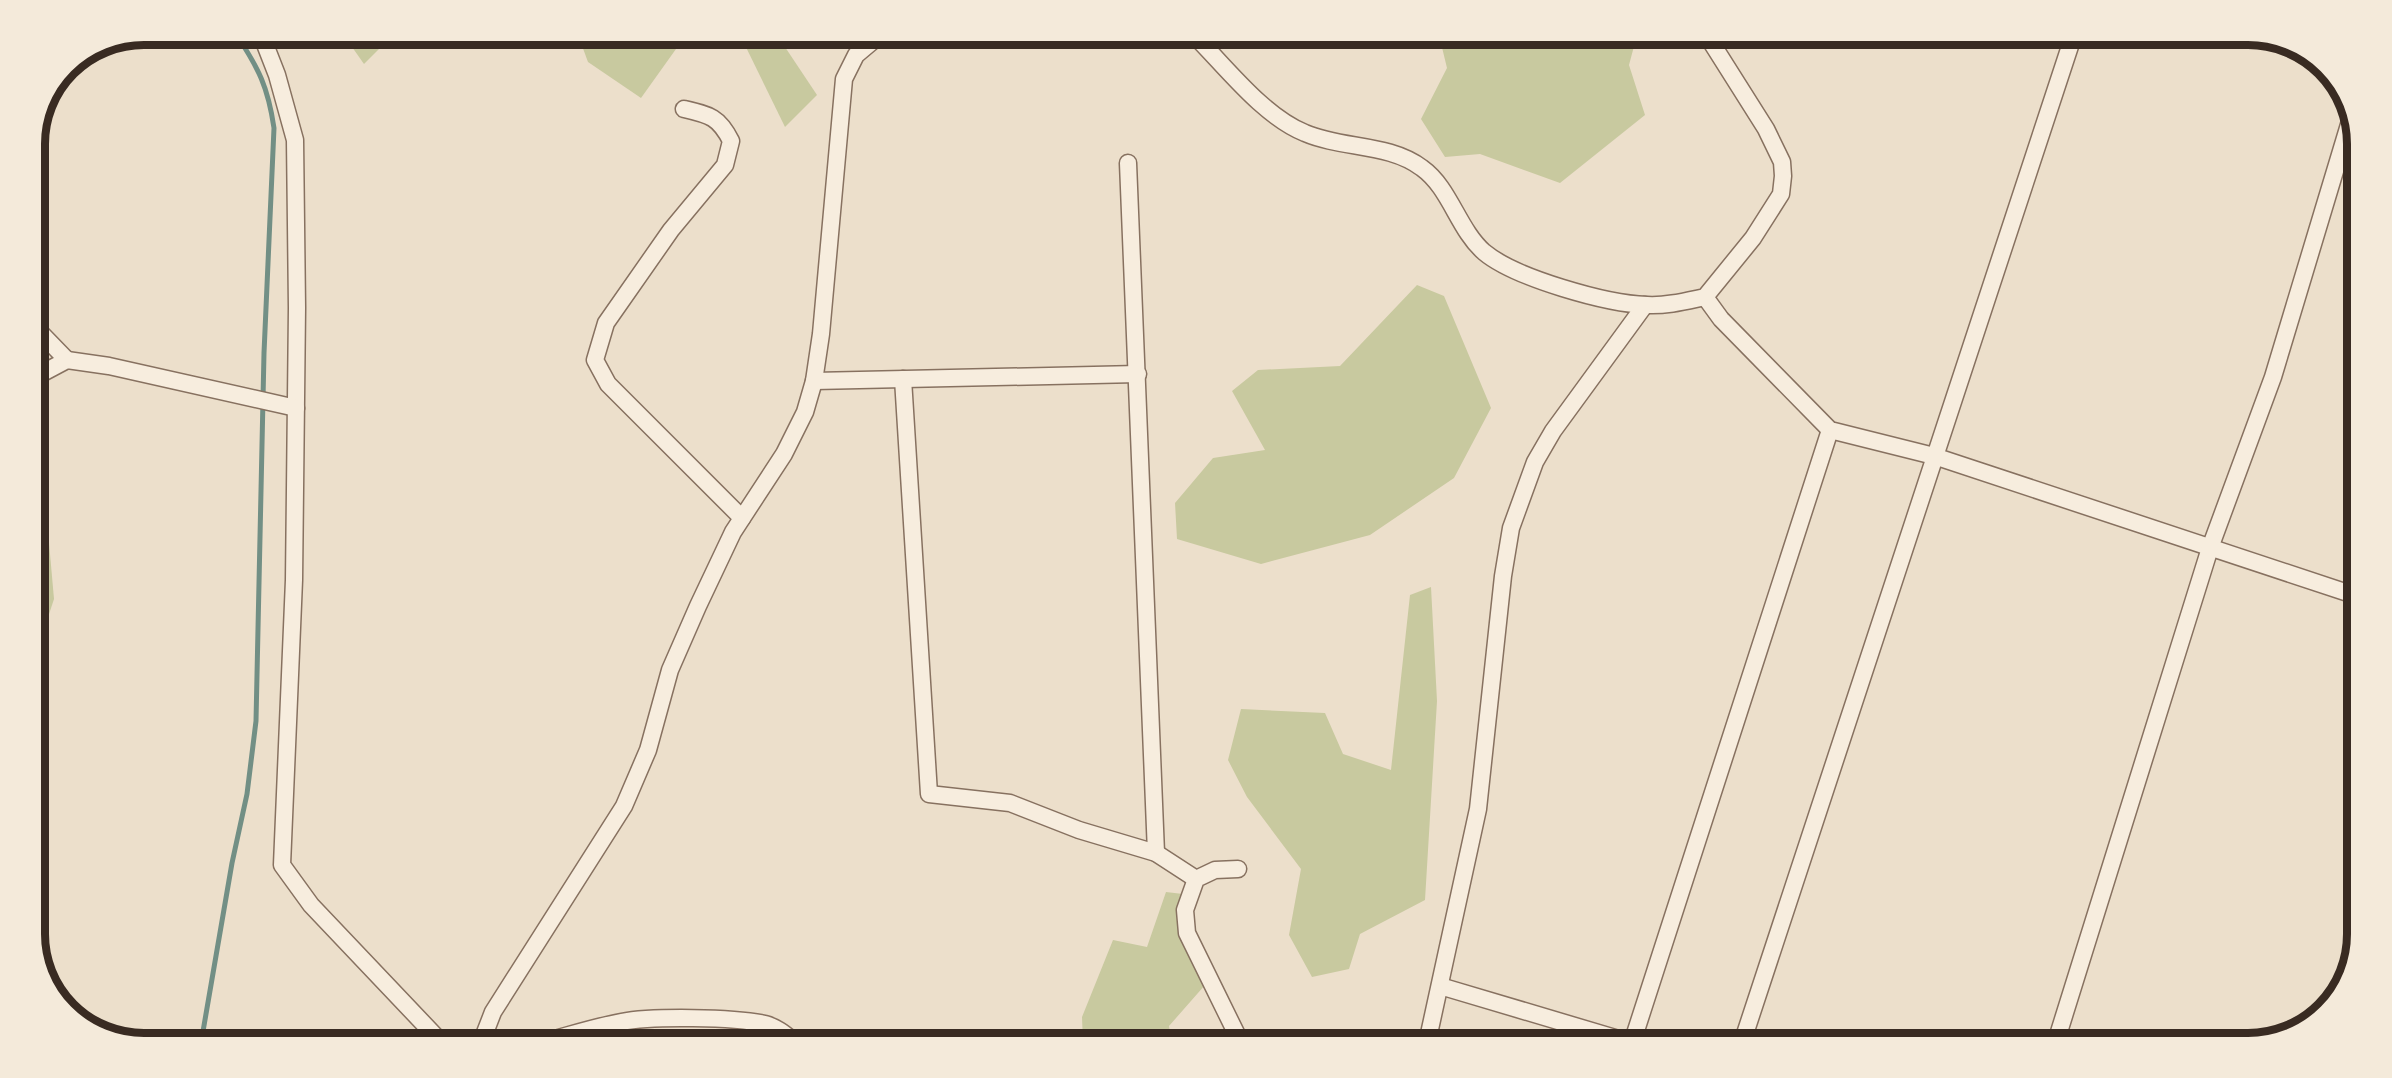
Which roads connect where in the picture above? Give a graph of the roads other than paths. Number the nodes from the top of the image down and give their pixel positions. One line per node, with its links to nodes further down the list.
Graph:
1 (265, 45): 17 (street)
2 (868, 45): 16 (street)
3 (1204, 45): 10 (street)
4 (1713, 45): 9 (street)
5 (2070, 45): 19 (street)
6 (684, 109): 20 (street)
7 (2346, 133): 21 (street)
8 (1128, 163): 14 (street)
9 (1706, 297): 10 (street); 18 (street)
10 (1645, 305): 26 (street)
11 (45, 337): 12 (street)
12 (67, 360): 13 (street); 17 (street)
13 (45, 371)
14 (1138, 374): 15 (street); 23 (street)
15 (903, 379): 16 (street); 23 (street)
16 (814, 381): 20 (street)
17 (296, 408): 27 (street)
18 (1830, 430): 19 (street); 34 (street)
19 (1934, 456): 21 (street); 35 (street)
20 (742, 518): 28 (street)
21 (2210, 548): 22 (street); 36 (street)
22 (2347, 593)
23 (1156, 853): 25 (street)
24 (1238, 869): 25 (street)
25 (1196, 879): 31 (street)
26 (1440, 986): 32 (street); 33 (street)
27 (432, 1033)
28 (486, 1033)
29 (581, 1033): 30 (street)
30 (784, 1033)
31 (1236, 1033)
32 (1429, 1033)
33 (1598, 1033)
34 (1635, 1033)
35 (1746, 1033)
36 (2059, 1033)

